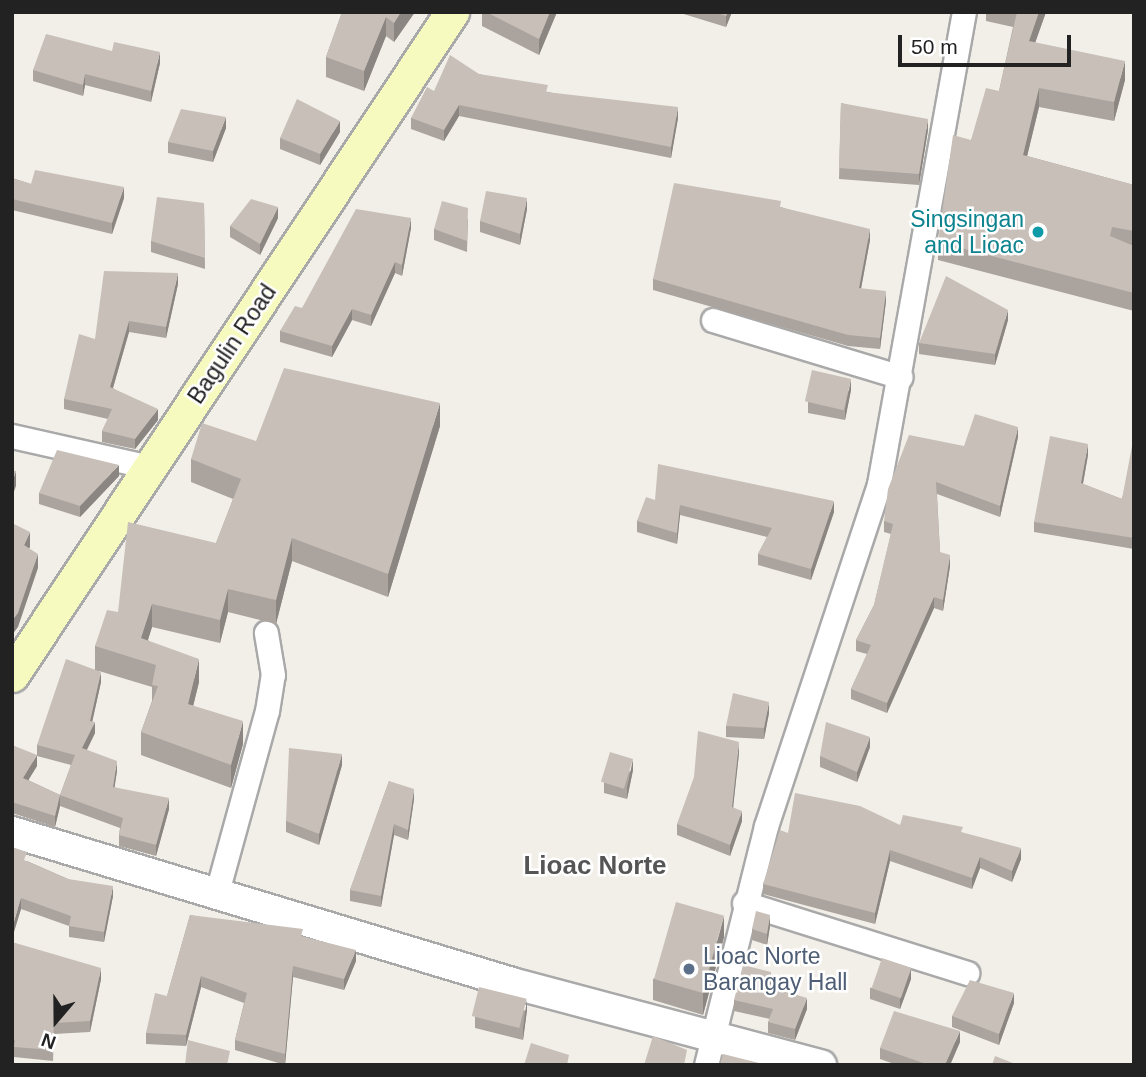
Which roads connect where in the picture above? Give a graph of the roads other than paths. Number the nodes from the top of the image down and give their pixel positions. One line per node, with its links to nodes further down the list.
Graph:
1 (452, 12): 6 (main road, Bagulin Road)
2 (964, 12): 4 (street)
3 (713, 320): 4 (street)
4 (901, 377): 11 (street)
5 (12, 436): 6 (street)
6 (150, 467): 8 (main road, Bagulin Road)
7 (266, 633): 10 (street)
8 (12, 675)
9 (12, 832): 10 (street)
10 (217, 892): 13 (street)
11 (744, 903): 12 (street); 13 (street)
12 (967, 972)
13 (710, 1051): 14 (street)
14 (821, 1065)

